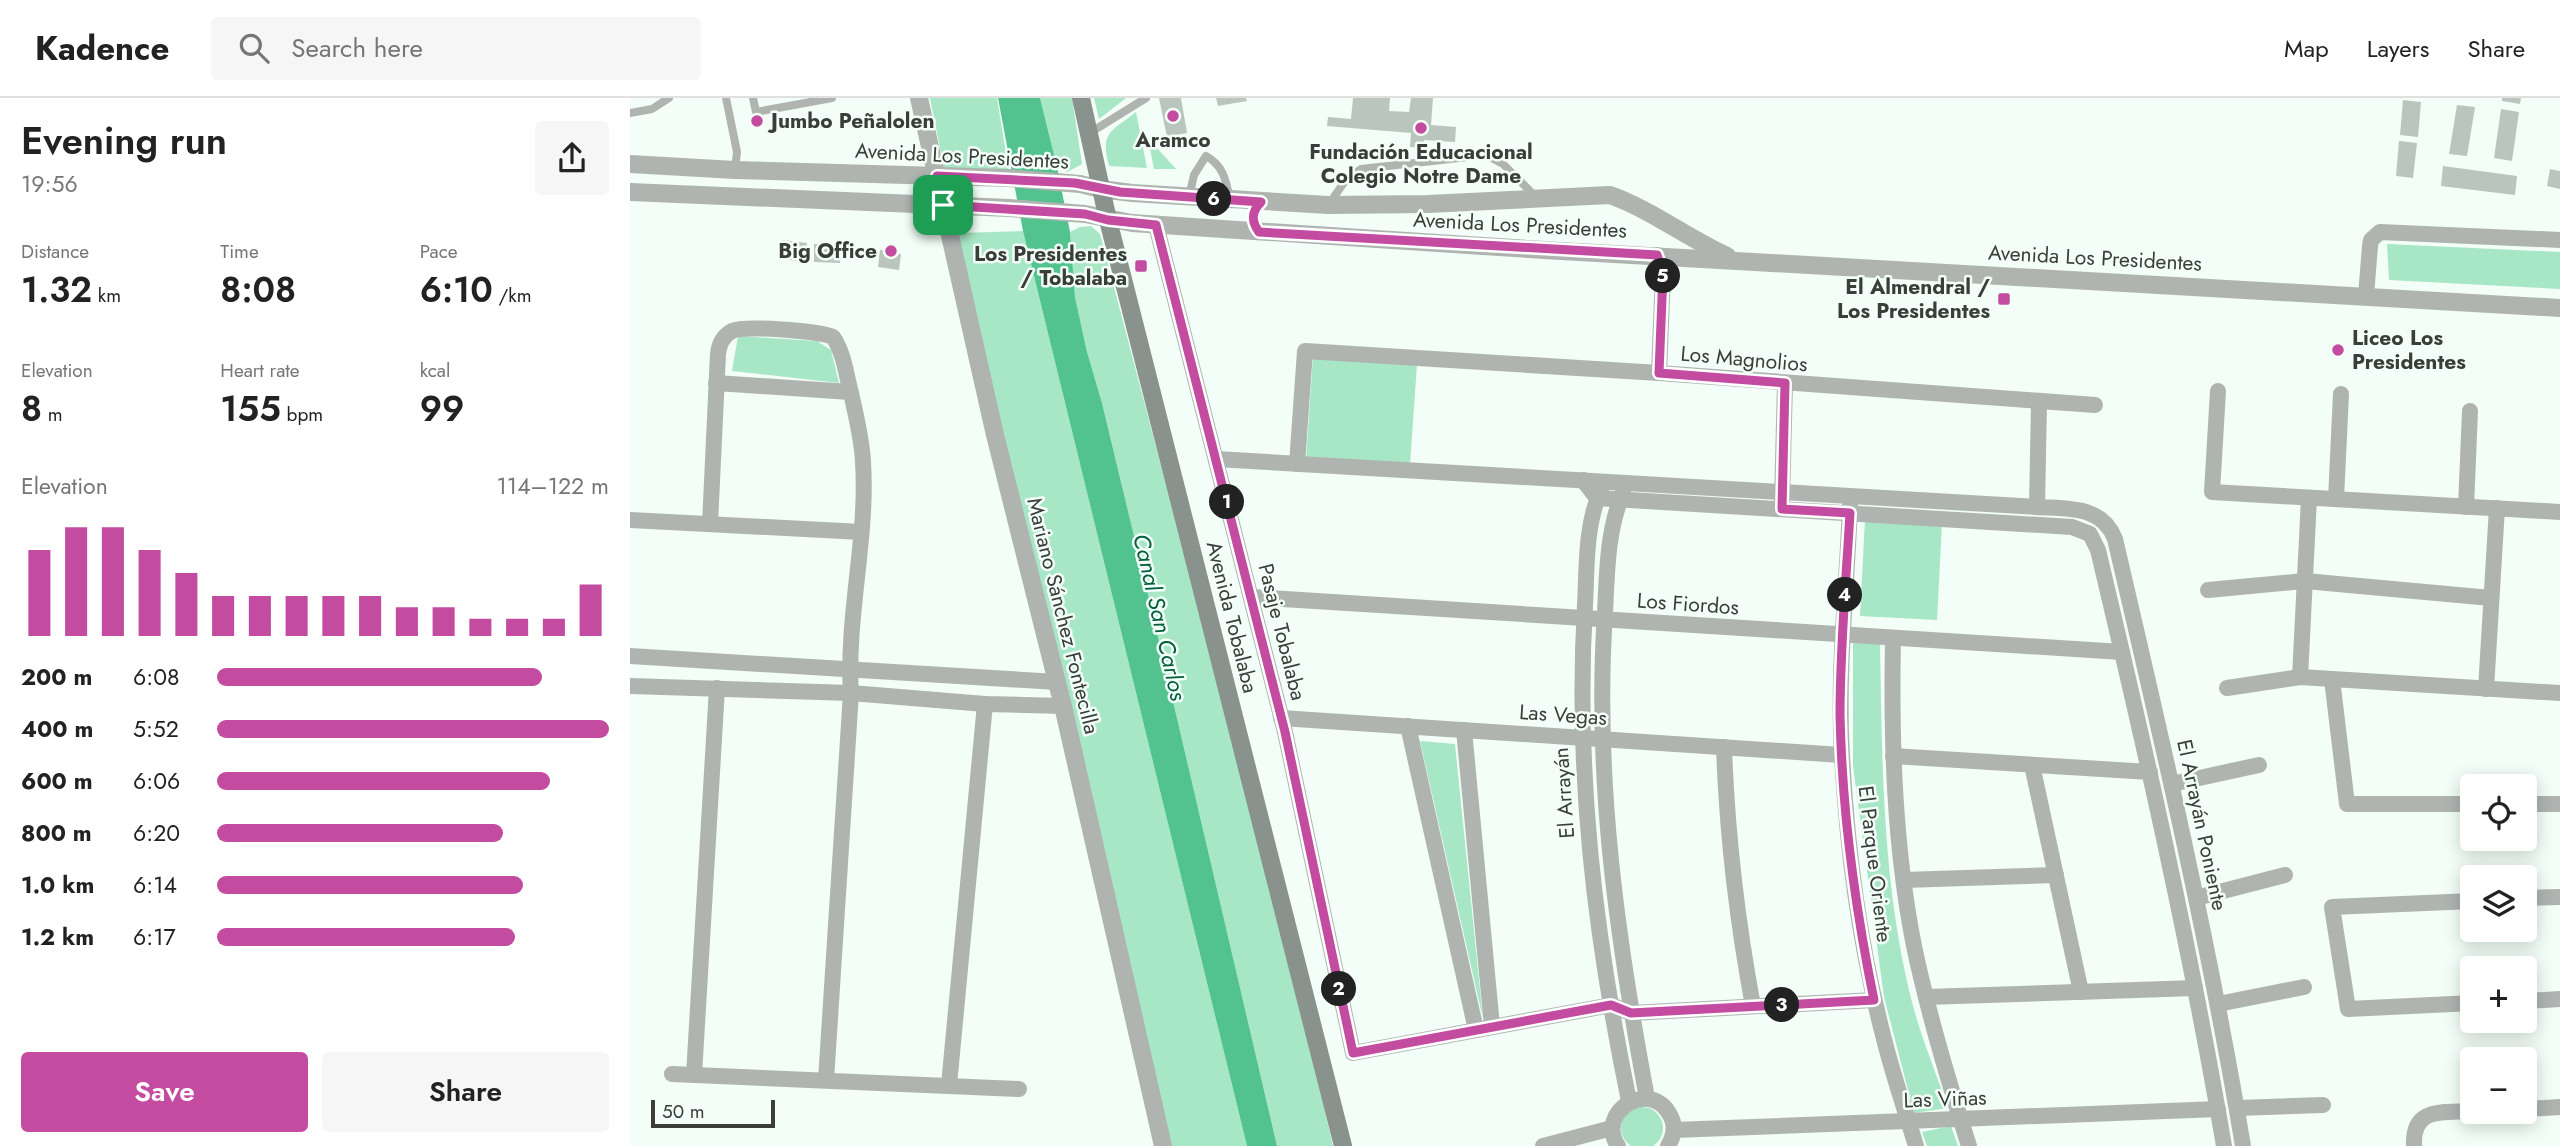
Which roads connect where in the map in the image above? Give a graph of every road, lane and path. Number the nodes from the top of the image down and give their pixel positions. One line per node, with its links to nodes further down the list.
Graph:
1 (670, 98): 8 (lane)
2 (726, 98): 11 (lane)
3 (753, 98): 4 (lane)
4 (832, 98)
5 (919, 98): 12 (street, Mariano Sánchez Fontecilla)
6 (1081, 98): 9 (main road, Avenida Tobalaba)
7 (1146, 98): 9 (lane)
8 (630, 113)
9 (1088, 134): 13 (main road, Avenida Tobalaba)
10 (630, 164): 11 (street, Avenida Los Presidentes)
11 (735, 170): 12 (street, Avenida Los Presidentes); 16 (street)
12 (937, 176): 13 (street, Avenida Los Presidentes); 20 (street, Mariano Sánchez Fontecilla)
13 (1101, 189): 15 (street, Avenida Los Presidentes); 22 (main road, Avenida Tobalaba)
14 (630, 192): 16 (street, Avenida Los Presidentes)
15 (1188, 197): 18 (street, Avenida Los Presidentes); 18 (lane)
16 (733, 198): 20 (street, Avenida Los Presidentes)
17 (1537, 198): 21 (street, Avenida Los Presidentes); 21 (lane); 23 (street, Avenida Los Presidentes)
18 (1221, 200): 19 (street, Avenida Los Presidentes); 25 (street)
19 (1261, 202): 21 (street, Avenida Los Presidentes); 26 (street)
20 (943, 205): 22 (street, Avenida Los Presidentes); 74 (street, Mariano Sánchez Fontecilla)
21 (1328, 205)
22 (1108, 220): 24 (street, Avenida Los Presidentes); 136 (main road, Avenida Tobalaba)
23 (1665, 222): 28 (street); 29 (street, Avenida Los Presidentes)
24 (1156, 225): 25 (street, Avenida Los Presidentes); 41 (street, Pasaje Tobalaba)
25 (1202, 227): 26 (street, Avenida Los Presidentes)
26 (1259, 232): 28 (street, Avenida Los Presidentes)
27 (2560, 240): 30 (street)
28 (1657, 255): 29 (street, Avenida Los Presidentes); 32 (street)
29 (1737, 261): 30 (street, Avenida Los Presidentes)
30 (2366, 296): 31 (street, Avenida Los Presidentes)
31 (2560, 308)
32 (1659, 373): 34 (street, Los Magnolios); 42 (street, Los Magnolios)
33 (716, 383): 36 (street); 36 (street); 59 (street)
34 (1785, 383): 38 (street, Los Magnolios); 46 (street)
35 (2218, 391): 49 (street)
36 (850, 392): 60 (street)
37 (2341, 394): 50 (street)
38 (2039, 402): 39 (street, Los Magnolios); 52 (street)
39 (2095, 405)
40 (2470, 411): 53 (street)
41 (1216, 459): 42 (street); 63 (street, Pasaje Tobalaba)
42 (1297, 464): 43 (street)
43 (1583, 480): 44 (street); 48 (street)
44 (1605, 482): 45 (street); 48 (street, El Arrayán)
45 (1628, 483): 46 (street); 51 (street, El Arrayán)
46 (1782, 492): 47 (street); 54 (street)
47 (1850, 496): 52 (street); 57 (street, El Parque Oriente)
48 (1597, 498): 51 (street); 65 (street, El Arrayán)
49 (2309, 498): 50 (street); 61 (street)
50 (2336, 499): 53 (street)
51 (1620, 500): 54 (street); 66 (street, El Arrayán)
52 (2037, 506): 94 (street, El Arrayán Poniente)
53 (2466, 507): 55 (street)
54 (1782, 509): 57 (street)
55 (2497, 509): 56 (street); 64 (street)
56 (2560, 512)
57 (1850, 513): 67 (street, El Parque Oriente); 69 (street, El Arrayán Poniente)
58 (630, 520): 59 (street)
59 (710, 524): 60 (street)
60 (862, 532): 71 (street)
61 (2305, 582): 62 (street); 64 (street); 72 (street)
62 (2208, 590)
63 (1252, 597): 65 (street, Los Fiordos); 83 (street, Pasaje Tobalaba)
64 (2491, 598): 78 (street)
65 (1584, 618): 66 (street, Los Fiordos); 86 (street, El Arrayán)
66 (1604, 619): 67 (street, Los Fiordos); 87 (street, El Arrayán)
67 (1843, 635): 68 (street, Los Fiordos); 89 (street, El Parque Oriente)
68 (1893, 638): 69 (street, Los Fiordos); 90 (street)
69 (2122, 652): 93 (street, El Arrayán Poniente)
70 (630, 656): 71 (street)
71 (849, 669): 74 (street); 79 (street)
72 (2300, 677): 73 (street); 77 (street)
73 (2332, 679): 78 (street); 95 (street)
74 (1057, 682): 82 (street, Mariano Sánchez Fontecilla)
75 (630, 686): 76 (street)
76 (717, 688): 79 (street); 119 (street)
77 (2227, 688)
78 (2486, 689): 80 (street)
79 (851, 693): 81 (street); 120 (street)
80 (2560, 693)
81 (985, 704): 82 (street); 121 (street)
82 (1063, 706): 135 (street, Mariano Sánchez Fontecilla)
83 (1281, 718): 84 (street, Las Vegas); 117 (street, Pasaje Tobalaba)
84 (1408, 726): 85 (street, Las Vegas); 117 (street)
85 (1464, 730): 86 (street, Las Vegas); 117 (street)
86 (1581, 737): 87 (street, Las Vegas); 114 (street, El Arrayán)
87 (1602, 739): 88 (street, Las Vegas); 116 (street, El Arrayán)
88 (1724, 747): 89 (street, Las Vegas); 115 (street)
89 (1842, 754): 110 (street, El Parque Oriente)
90 (1893, 756): 91 (street); 100 (street)
91 (2032, 765): 93 (street); 98 (street)
92 (2259, 765): 94 (street)
93 (2150, 772): 105 (street, El Arrayán Poniente)
94 (2172, 784): 102 (street, El Arrayán Poniente)
95 (2460, 804)
96 (2537, 804): 97 (street)
97 (2560, 804)
98 (2056, 874): 100 (street); 107 (street)
99 (2285, 875): 102 (street)
100 (1904, 880): 108 (street)
101 (2560, 897): 103 (street)
102 (2196, 898): 112 (street, El Arrayán Poniente)
103 (2537, 898)
104 (2460, 902): 113 (street)
105 (2195, 988): 107 (street); 129 (street, El Arrayán Poniente)
106 (2304, 988): 112 (street)
107 (2081, 992): 108 (street)
108 (1926, 997): 131 (street)
109 (2560, 999): 111 (street)
110 (1874, 1000): 115 (street); 132 (street, El Parque Oriente)
111 (2537, 1000)
112 (2218, 1004): 127 (street, El Arrayán Poniente)
113 (2460, 1004)
114 (1611, 1005): 116 (street); 117 (street); 124 (street, El Arrayán)
115 (1753, 1006): 116 (street)
116 (1631, 1013): 123 (street, El Arrayán)
117 (1484, 1028)
118 (672, 1074): 119 (street)
119 (694, 1075): 120 (street)
120 (826, 1080): 121 (street)
121 (949, 1085): 122 (street)
122 (1019, 1089)
123 (1647, 1098): 124 (street); 134 (street)
124 (1629, 1101): 133 (street)
125 (2323, 1105): 127 (street)
126 (2560, 1107): 128 (street)
127 (2236, 1108): 143 (street, El Arrayán Poniente)
128 (2537, 1108)
129 (2217, 1109): 131 (street, Las Viñas); 142 (street, El Arrayán Poniente)
130 (2460, 1112): 144 (street)
131 (1961, 1119): 132 (street, Las Viñas); 141 (street)
132 (1908, 1121): 134 (street, Las Viñas); 140 (street, El Parque Oriente)
133 (1612, 1128): 137 (street); 138 (street)
134 (1674, 1130): 139 (street)
135 (1163, 1146)
136 (1343, 1146)
137 (1543, 1146)
138 (1618, 1146)
139 (1668, 1146)
140 (1916, 1146)
141 (1969, 1146)
142 (2224, 1146)
143 (2243, 1146)
144 (2414, 1146)

